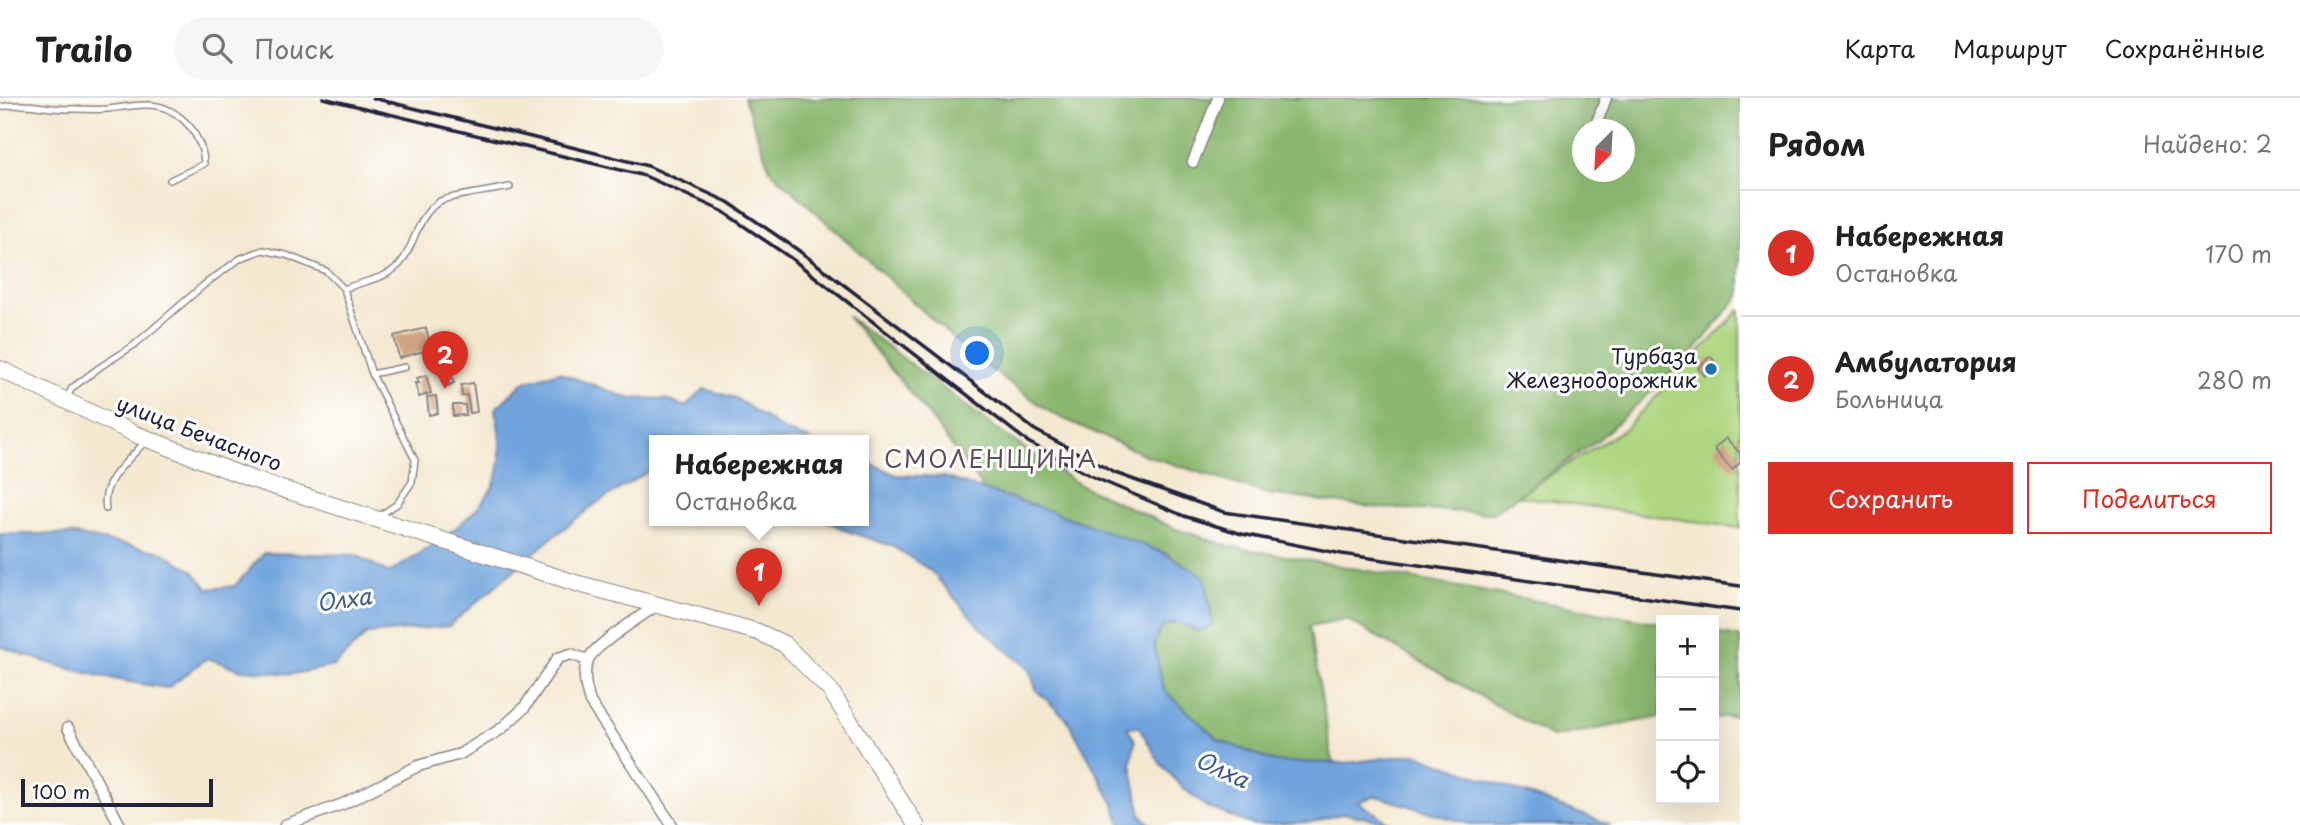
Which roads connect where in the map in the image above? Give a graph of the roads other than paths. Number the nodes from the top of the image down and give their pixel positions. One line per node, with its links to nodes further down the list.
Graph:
1 (1219, 98): 5 (street)
2 (1606, 98): 4 (street)
3 (0, 107): 6 (lane)
4 (1598, 119)
5 (1193, 162)
6 (170, 180)
7 (510, 187): 8 (lane)
8 (344, 289): 11 (lane); 12 (lane)
9 (405, 368): 11 (lane)
10 (0, 369): 12 (main road, улица Бечасного)
11 (372, 373): 15 (lane)
12 (64, 401): 13 (main road, улица Бечасного)
13 (148, 439): 14 (lane); 15 (main road, улица Бечасного)
14 (106, 509)
15 (381, 522): 16 (main road, улица Бечасного)
16 (657, 606): 17 (street); 22 (main road, улица Бечасного)
17 (587, 660): 20 (street); 21 (street)
18 (68, 728): 19 (street)
19 (120, 825)
20 (285, 825)
21 (672, 825)
22 (915, 825)

